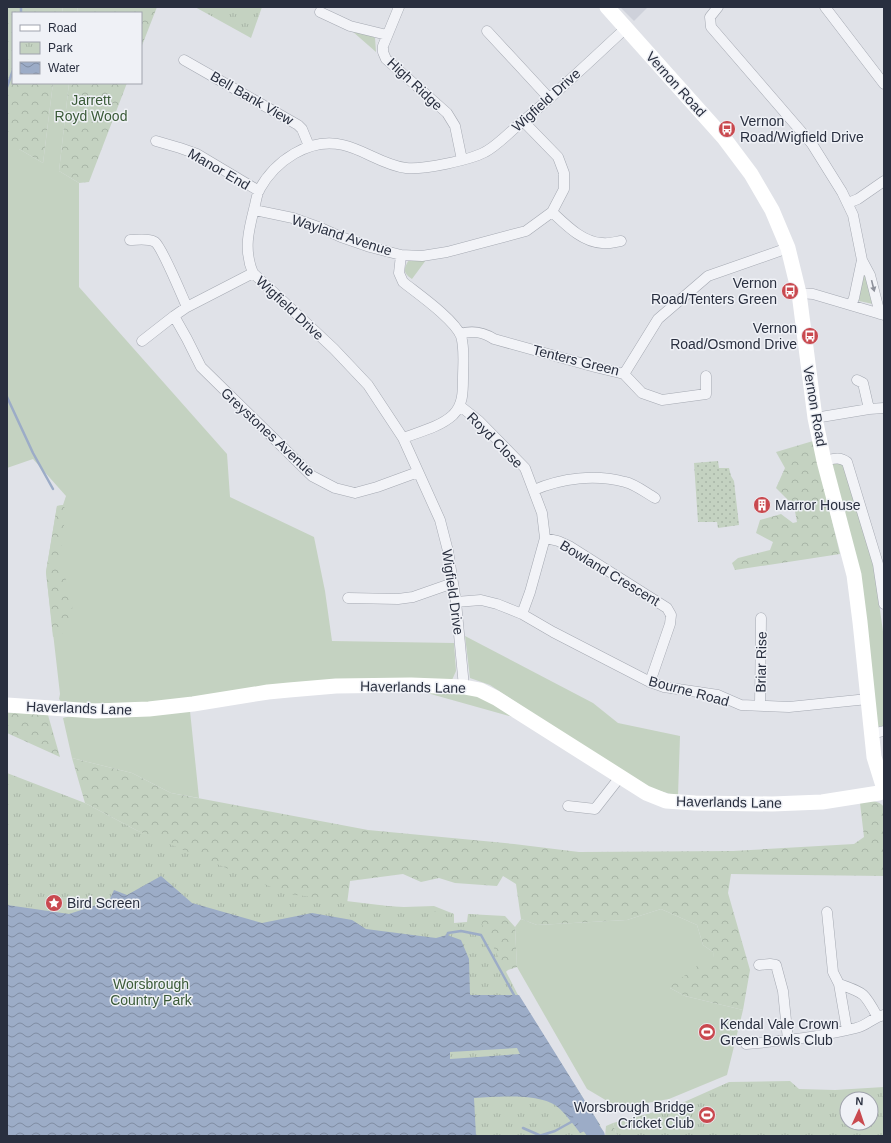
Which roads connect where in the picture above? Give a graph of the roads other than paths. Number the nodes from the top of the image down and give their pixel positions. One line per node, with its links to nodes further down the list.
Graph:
1 (399, 7): 8 (street, High Ridge)
2 (607, 7): 6 (street, Vernon Road)
3 (718, 7): 18 (street)
4 (825, 7): 10 (street)
5 (320, 12): 8 (street)
6 (626, 28): 11 (street, Wigfield Drive); 23 (street, Vernon Road)
7 (487, 31): 11 (street)
8 (387, 35): 15 (street, High Ridge)
9 (184, 60): 14 (street, Bell Bank View)
10 (884, 84)
11 (549, 98): 12 (street, Wigfield Drive)
12 (523, 121): 15 (street, Wigfield Drive); 20 (street, Wayland Avenue)
13 (156, 141): 17 (street, Manor End)
14 (309, 146): 15 (street, Wigfield Drive); 17 (street, Wigfield Drive)
15 (462, 160)
16 (884, 181): 18 (street)
17 (259, 191): 19 (street, Wigfield Drive)
18 (848, 203): 25 (street)
19 (254, 210): 24 (street, Wayland Avenue); 26 (street, Wigfield Drive)
20 (552, 212): 22 (street); 24 (street, Wayland Avenue)
21 (130, 240): 29 (street)
22 (621, 241)
23 (788, 248): 27 (street, Vernon Road); 34 (street, Tenters Green)
24 (401, 255): 32 (street)
25 (862, 260): 28 (street); 30 (street, one-way to 30)
26 (253, 273): 29 (street); 41 (street, Wigfield Drive)
27 (799, 293): 28 (street); 40 (street, Vernon Road)
28 (851, 305): 30 (street)
29 (187, 307): 31 (street)
30 (882, 315)
31 (174, 316): 33 (street); 43 (street, Greystones Avenue)
32 (460, 334): 34 (street, Tenters Green); 37 (street)
33 (142, 341)
34 (624, 374): 35 (street)
35 (706, 376)
36 (857, 380): 39 (street)
37 (460, 406): 41 (street); 44 (street, Royd Close)
38 (884, 408): 39 (street)
39 (869, 410): 40 (street)
40 (816, 418): 42 (street, Vernon Road)
41 (403, 438): 43 (street, Wigfield Drive)
42 (824, 461): 50 (street, Vernon Road); 55 (street, Vernon Road)
43 (418, 472): 47 (street, Wigfield Drive)
44 (534, 490): 45 (street); 46 (street, Royd Close)
45 (655, 498)
46 (545, 538): 51 (street, Royd Close); 53 (street, Bowland Crescent)
47 (453, 584): 48 (street); 49 (street, Wigfield Drive)
48 (348, 598)
49 (456, 602): 51 (street, Bourne Road); 54 (street, Wigfield Drive)
50 (884, 604)
51 (522, 614): 53 (street, Bourne Road)
52 (761, 618): 57 (street, Briar Rise)
53 (650, 682): 57 (street, Bourne Road)
54 (464, 687): 56 (street, Haverlands Lane); 59 (street, Haverlands Lane)
55 (868, 699): 57 (street, Bourne Road); 58 (street, Vernon Road)
56 (7, 705)
57 (760, 706)
58 (878, 732): 60 (street, Vernon Road)
59 (620, 777): 60 (street, Haverlands Lane); 61 (street)
60 (884, 790)
61 (568, 806)
62 (827, 912): 64 (street)
63 (759, 966): 67 (street)
64 (839, 984): 65 (street); 66 (street)
65 (881, 1016): 66 (street)
66 (847, 1030): 67 (street)
67 (788, 1040): 68 (street)
68 (746, 1044)

